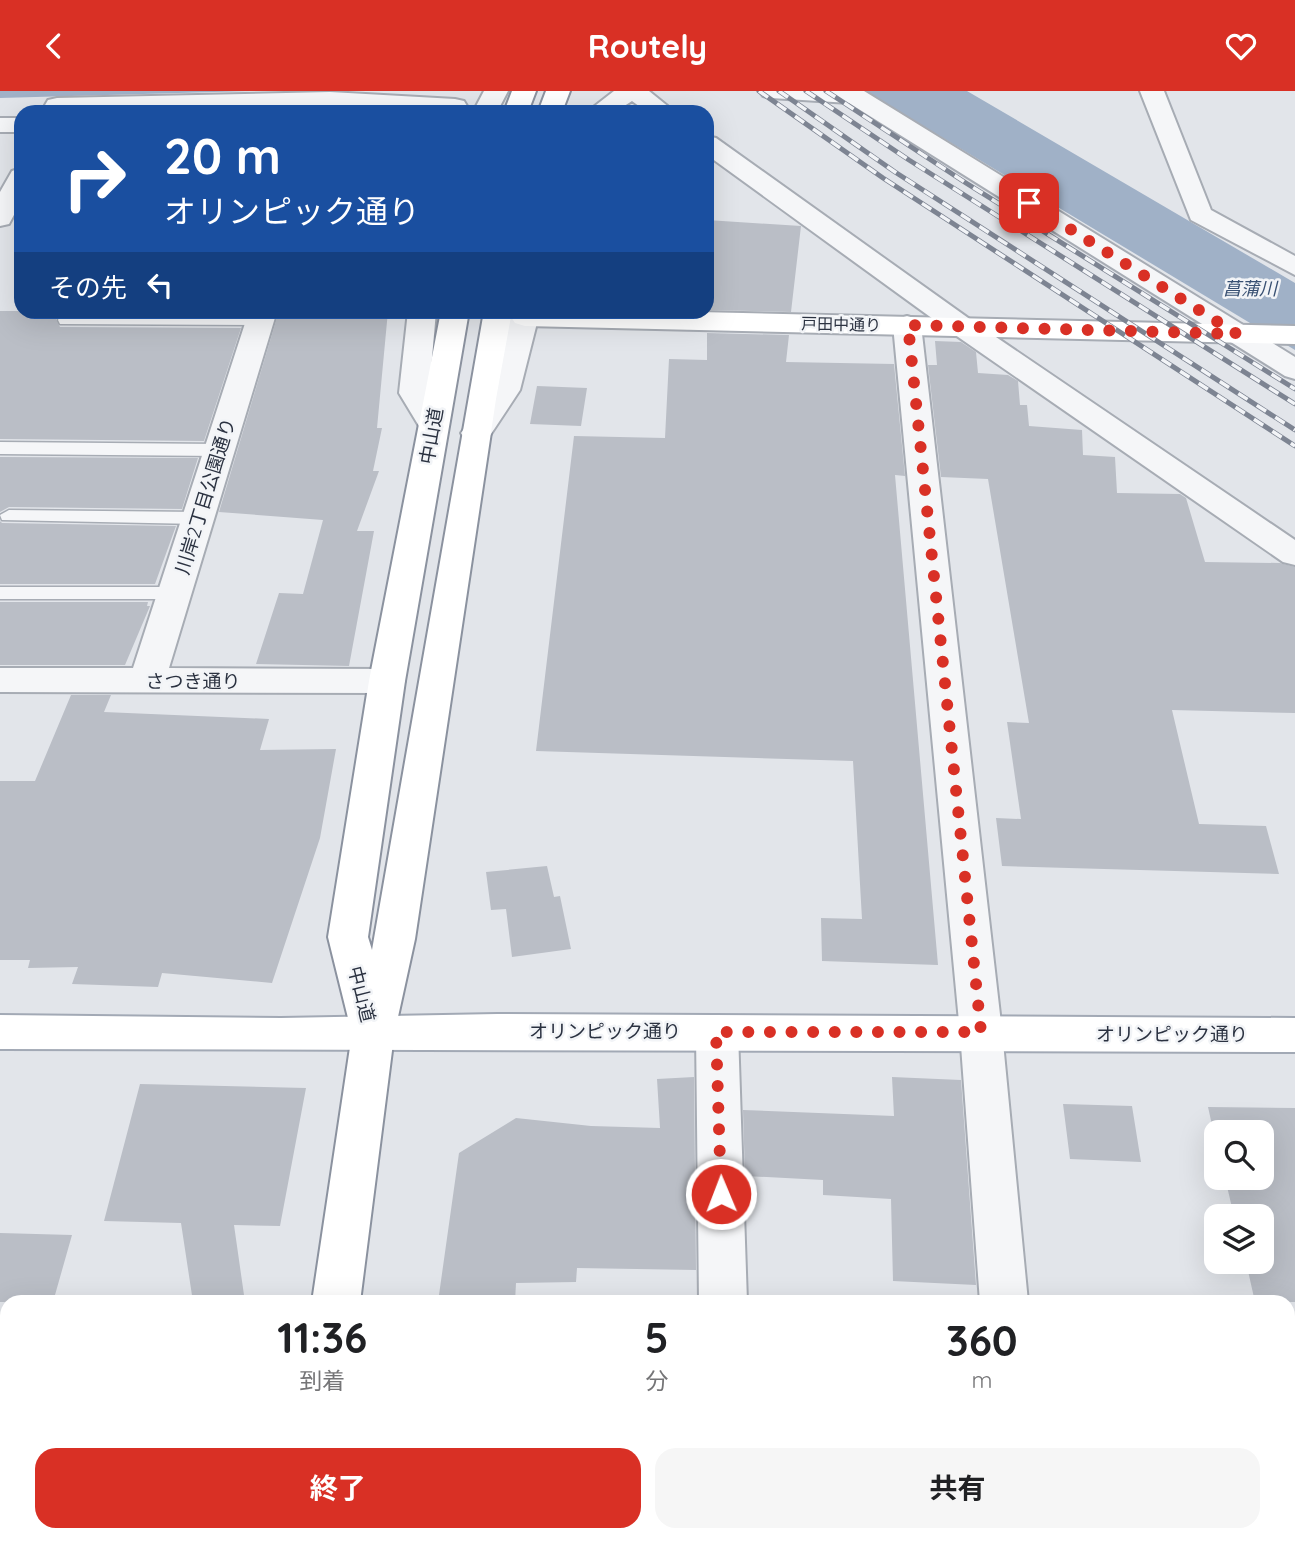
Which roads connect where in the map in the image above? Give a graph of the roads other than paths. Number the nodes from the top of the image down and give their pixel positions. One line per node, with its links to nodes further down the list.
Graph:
1 (632, 91): 4 (street); 5 (street)
2 (771, 91): 19 (street)
3 (1152, 91): 9 (street)
4 (589, 102)
5 (653, 105)
6 (714, 148): 18 (street)
7 (14, 190): 8 (street)
8 (0, 218)
9 (1295, 267)
10 (115, 319): 16 (lane)
11 (260, 319): 24 (street, 川岸2丁目公園通り)
12 (421, 319): 22 (street)
13 (453, 319): 22 (main road, 中山道)
14 (514, 319): 36 (main road, 中山道)
15 (712, 319): 17 (main road, 戸田中通り)
16 (66, 320)
17 (908, 325): 18 (main road, 戸田中通り); 35 (street)
18 (961, 326): 19 (main road, 戸田中通り); 27 (street)
19 (1239, 334): 20 (main road, 戸田中通り); 21 (street)
20 (1295, 335)
21 (1295, 370)
22 (433, 425): 32 (main road, 中山道)
23 (0, 448): 24 (lane)
24 (219, 450): 26 (street, 川岸2丁目公園通り)
25 (9, 516): 26 (lane)
26 (198, 518): 29 (street, 川岸2丁目公園通り)
27 (1295, 555)
28 (0, 593): 29 (lane)
29 (174, 593): 31 (street, 川岸2丁目公園通り)
30 (0, 680): 31 (street, さつき通り)
31 (147, 681): 32 (street, さつき通り)
32 (387, 681): 36 (main road, 中山道)
33 (0, 1032): 36 (main road, オリンピック通り)
34 (716, 1032): 35 (main road, オリンピック通り); 36 (main road, オリンピック通り); 39 (street)
35 (981, 1032): 37 (main road, オリンピック通り); 40 (street)
36 (373, 1035): 38 (main road)
37 (1295, 1035)
38 (337, 1295)
39 (723, 1295)
40 (1003, 1295)

